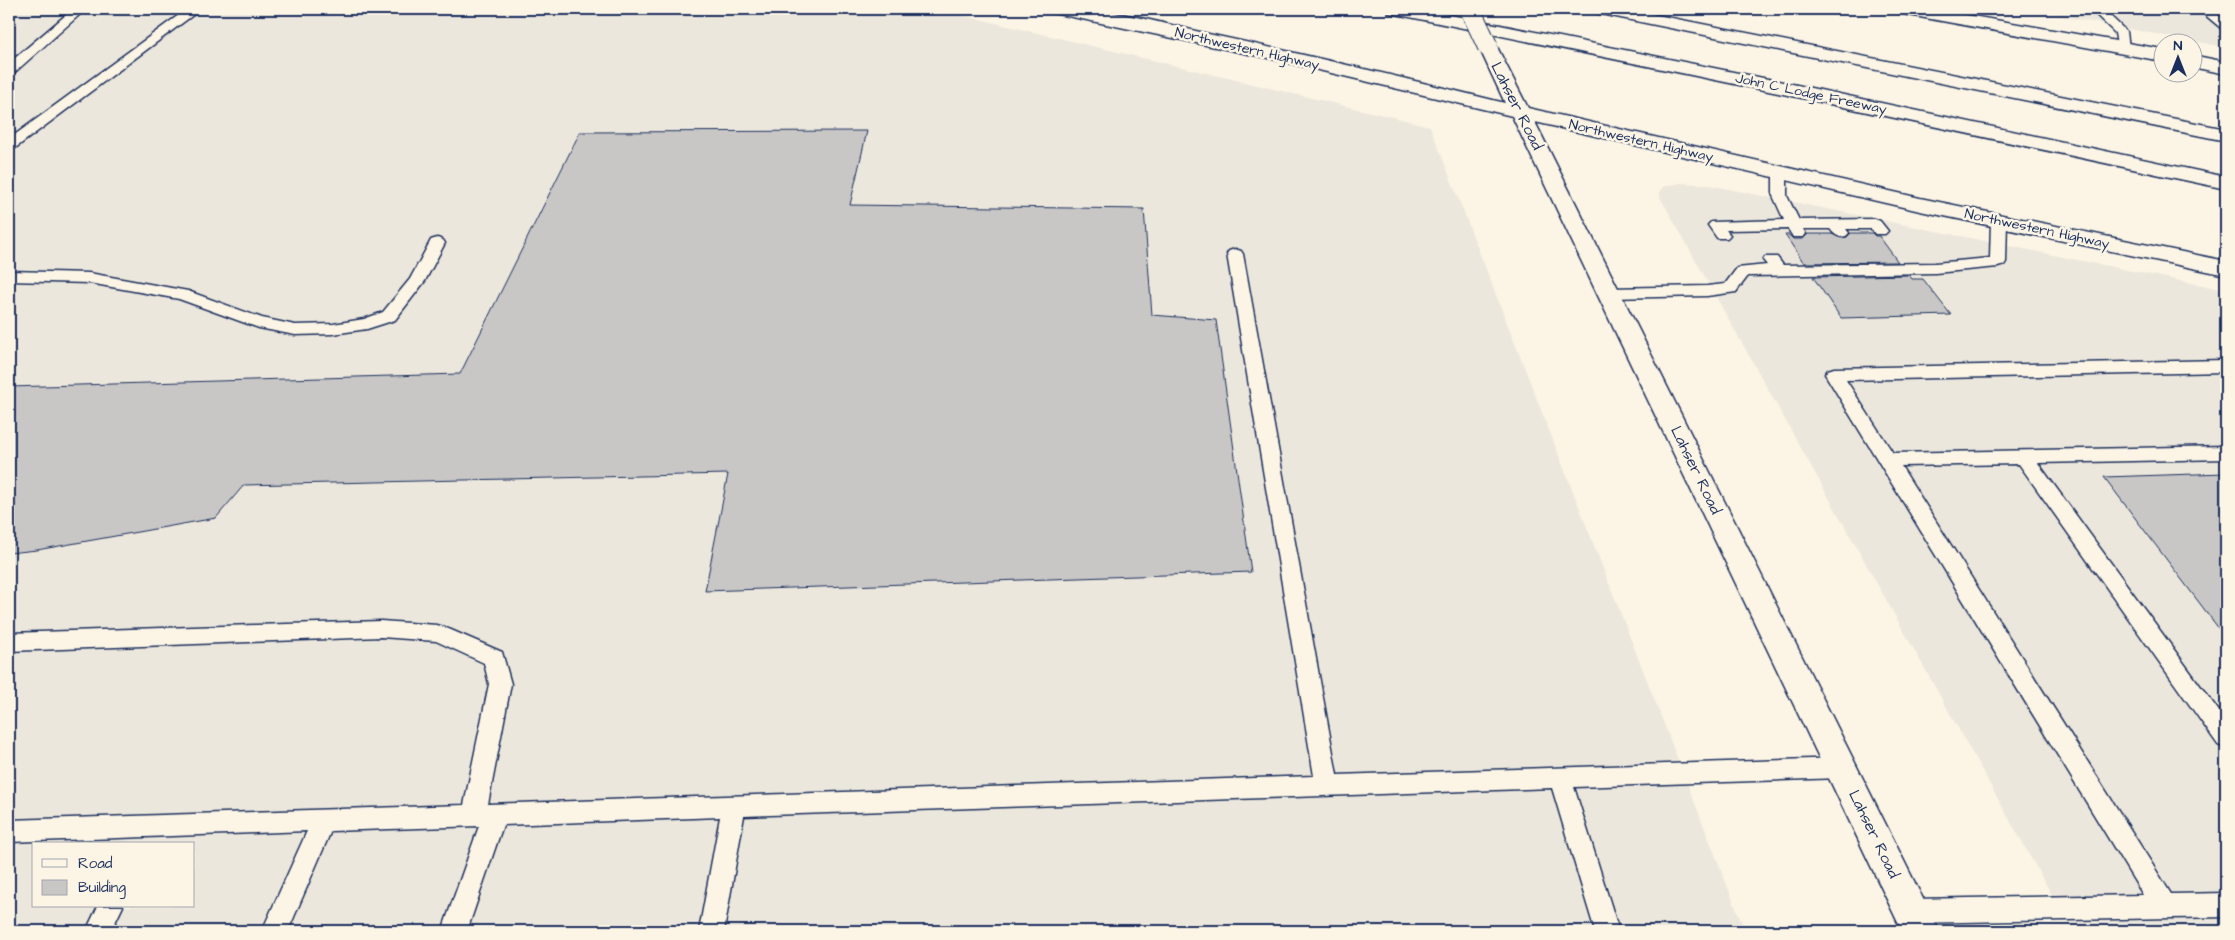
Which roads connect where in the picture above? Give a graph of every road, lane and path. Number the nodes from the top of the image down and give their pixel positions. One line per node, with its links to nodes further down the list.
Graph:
1 (80, 9): 15 (lane)
2 (195, 9): 18 (lane)
3 (1058, 9): 16 (main road, Northwestern Highway)
4 (1395, 9): 20 (main road, John C Lodge Freeway)
5 (1470, 9): 16 (main road, Lahser Road, bridge)
6 (1601, 9): 17 (main road)
7 (1903, 9): 11 (main road)
8 (2096, 9): 11 (lane)
9 (2204, 9): 10 (lane)
10 (2226, 26)
11 (2123, 48): 12 (main road)
12 (2152, 53)
13 (2202, 63): 14 (main road)
14 (2226, 68)
15 (9, 70)
16 (1519, 112): 19 (main road, Northwestern Highway); 31 (main road, Lahser Road)
17 (2226, 136)
18 (9, 146)
19 (1780, 173): 21 (main road, Northwestern Highway); 22 (lane)
20 (2226, 183)
21 (1999, 221): 28 (lane); 29 (main road, Northwestern Highway)
22 (1796, 229): 23 (lane); 24 (lane)
23 (1880, 231)
24 (1722, 235)
25 (437, 243): 30 (lane)
26 (1235, 254): 40 (lane)
27 (1898, 254): 28 (lane)
28 (1909, 268): 31 (lane)
29 (2226, 268)
30 (9, 276)
31 (1609, 293): 38 (main road, Lahser Road)
32 (2226, 366): 35 (lane)
33 (2226, 452): 34 (lane)
34 (2024, 457): 35 (lane); 37 (lane)
35 (1887, 460): 46 (lane)
36 (9, 642): 42 (lane)
37 (2226, 738)
38 (1842, 768): 39 (lane); 49 (main road, Lahser Road)
39 (1560, 778): 40 (lane); 54 (lane)
40 (1327, 785): 41 (lane)
41 (734, 806): 42 (lane); 53 (lane)
42 (484, 815): 43 (lane); 52 (lane)
43 (324, 820): 45 (lane); 51 (lane)
44 (9, 831): 45 (lane)
45 (149, 835)
46 (2164, 906): 48 (lane); 49 (lane)
47 (110, 908): 50 (lane)
48 (2223, 910)
49 (1916, 921)
50 (98, 931)
51 (275, 931)
52 (456, 931)
53 (712, 931)
54 (1607, 931)

